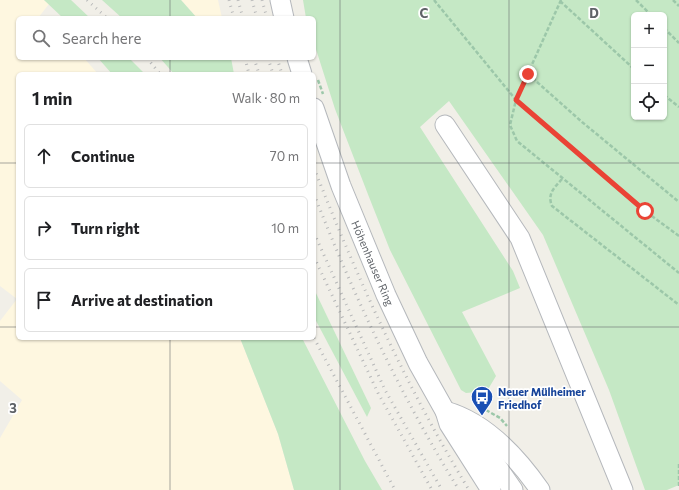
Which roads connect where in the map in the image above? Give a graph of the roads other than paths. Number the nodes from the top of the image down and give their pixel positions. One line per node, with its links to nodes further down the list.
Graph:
1 (280, 0): 2 (street)
2 (284, 16)
3 (298, 60): 4 (street)
4 (307, 72)
5 (319, 103): 7 (street, Höhenhauser Ring)
6 (445, 125): 11 (street)
7 (445, 411): 8 (street, Höhenhauser Ring); 9 (street, Höhenhauser Ring); 10 (street)
8 (491, 490)
9 (513, 490)
10 (540, 490)
11 (623, 490)

